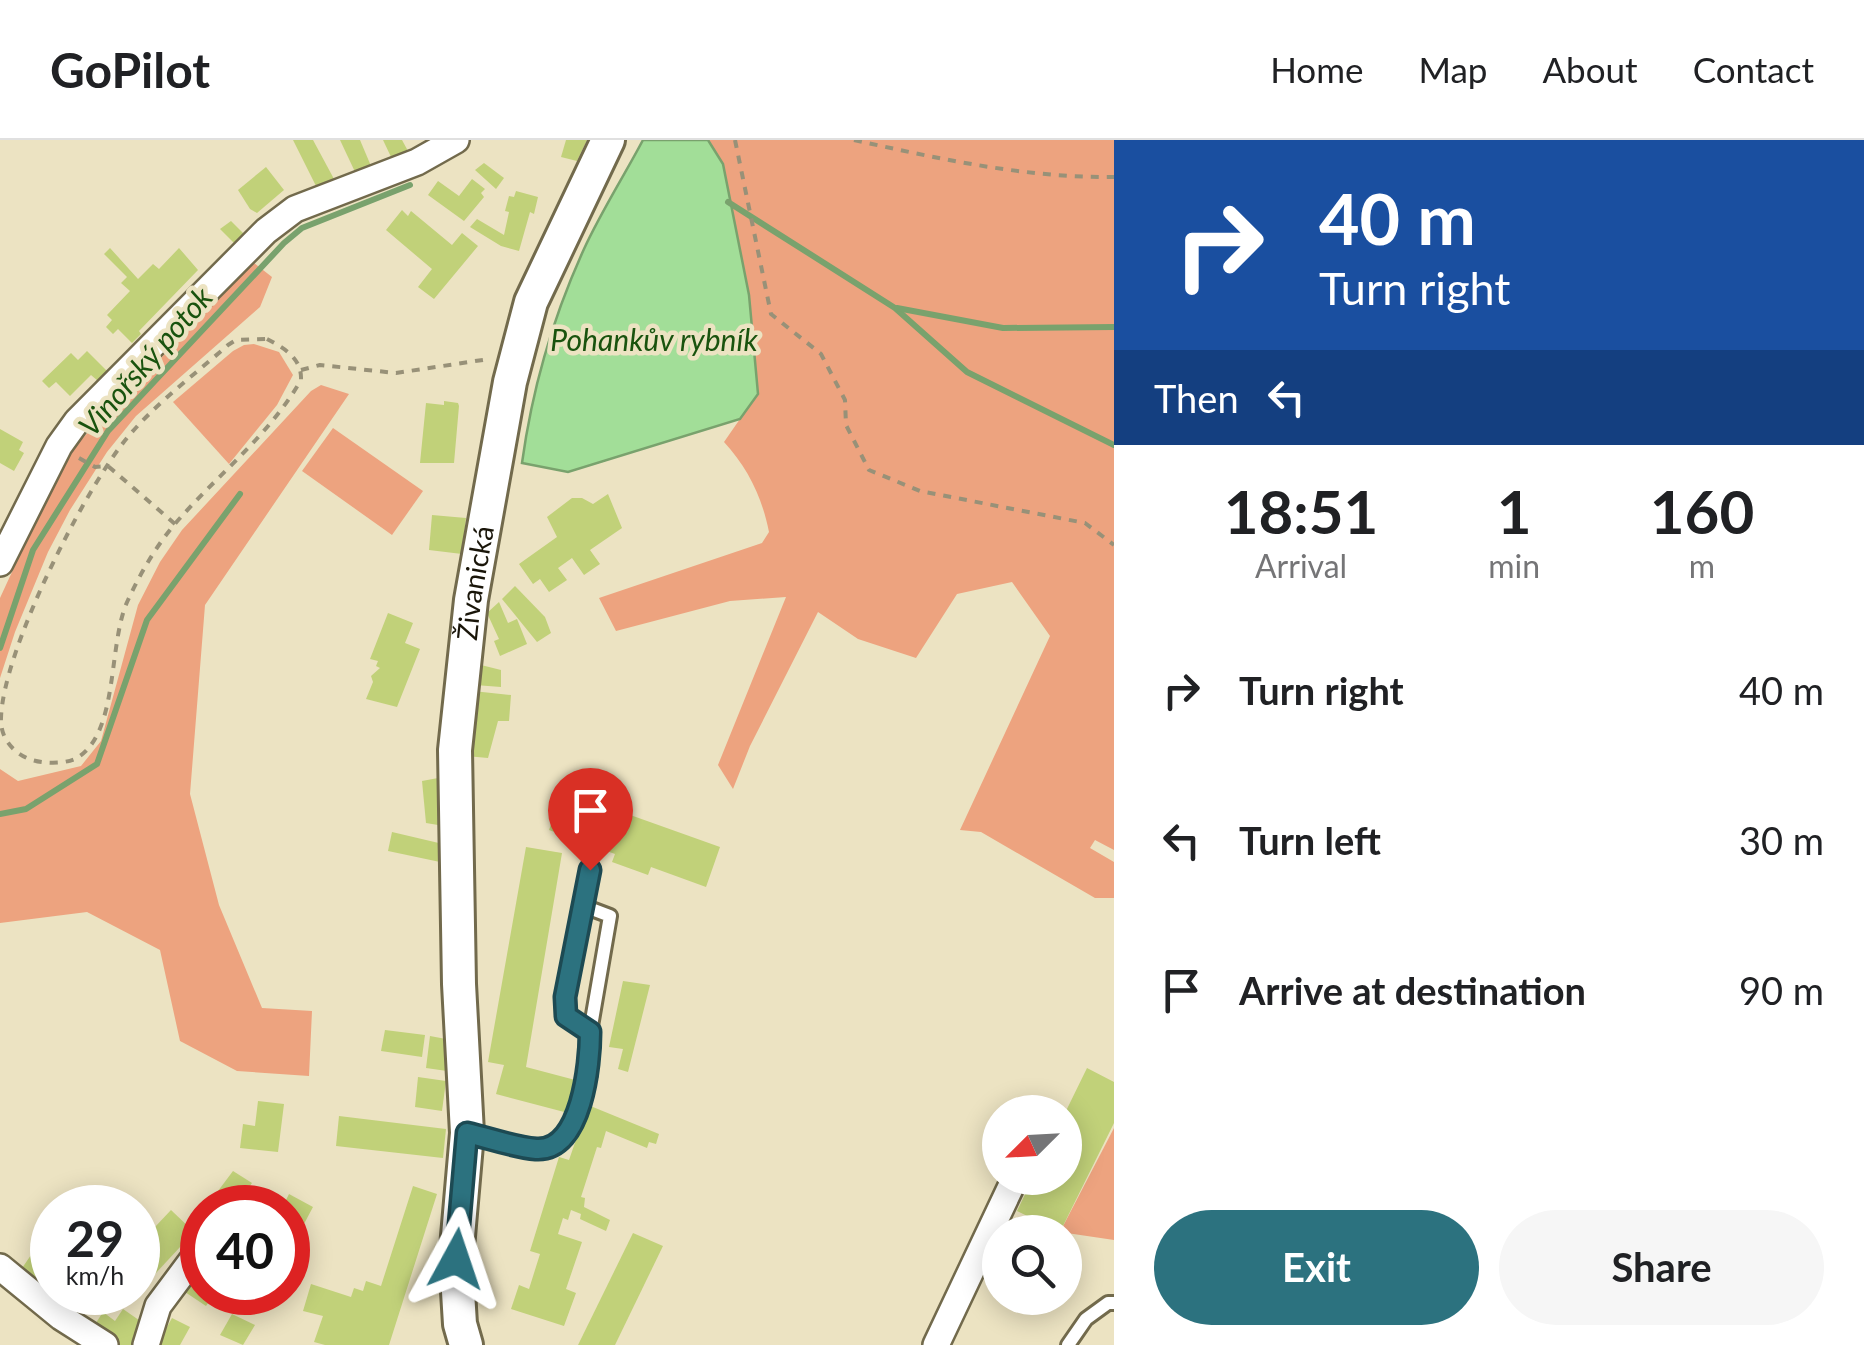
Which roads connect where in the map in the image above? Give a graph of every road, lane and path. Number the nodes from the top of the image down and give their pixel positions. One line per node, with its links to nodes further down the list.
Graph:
1 (456, 140): 12 (street)
2 (608, 140): 6 (street, Živanická)
3 (735, 140): 11 (path)
4 (854, 140): 5 (path)
5 (1114, 177)
6 (517, 354): 7 (path); 17 (street, Živanická)
7 (301, 370): 9 (path); 10 (path)
8 (74, 455): 9 (path)
9 (108, 466): 10 (path); 13 (path)
10 (175, 524): 13 (path)
11 (1114, 545)
12 (0, 562)
13 (3, 739)
14 (590, 870): 15 (lane)
15 (581, 905): 16 (lane); 16 (lane)
16 (590, 1032): 17 (lane)
17 (467, 1133): 22 (street, Živanická)
18 (1007, 1195): 25 (street)
19 (0, 1267): 23 (street)
20 (180, 1276): 24 (street)
21 (1114, 1304): 26 (lane)
22 (460, 1343)
23 (104, 1345)
24 (146, 1345)
25 (936, 1345)
26 (1068, 1345)

